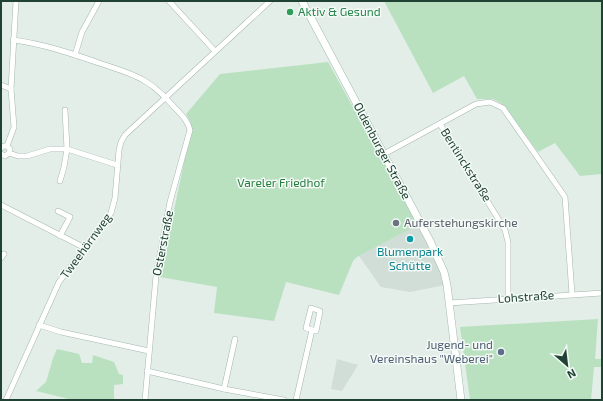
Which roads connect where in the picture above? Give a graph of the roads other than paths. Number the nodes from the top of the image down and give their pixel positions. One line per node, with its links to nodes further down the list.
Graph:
1 (16, 1): 6 (street)
2 (99, 1): 8 (street)
3 (169, 1): 7 (street)
4 (270, 1): 7 (street, Tweehörnweg)
5 (302, 1): 18 (main road, Oldenburger Straße)
6 (13, 40): 8 (street, Osterstraße); 10 (street)
7 (215, 51): 11 (street, Tweehörnweg)
8 (75, 55): 11 (street, Osterstraße)
9 (1, 84): 10 (street)
10 (11, 89): 14 (street)
11 (165, 97): 20 (street, Tweehörnweg); 33 (street, Osterstraße)
12 (65, 110): 16 (street)
13 (440, 124): 18 (street); 27 (street); 28 (street, Bentinckstraße)
14 (7, 146): 15 (street); 17 (street)
15 (1, 148)
16 (67, 149): 17 (street); 20 (street); 21 (street)
17 (9, 153): 19 (street)
18 (384, 154): 29 (main road, Oldenburger Straße)
19 (2, 156)
20 (117, 165): 25 (street, Tweehörnweg)
21 (60, 181)
22 (1, 205): 24 (street)
23 (58, 211): 24 (street)
24 (60, 236): 25 (street)
25 (85, 248): 30 (street, Tweehörnweg)
26 (602, 293): 27 (street, Lohstraße)
27 (572, 294): 28 (street, Lohstraße)
28 (508, 298): 29 (street, Lohstraße)
29 (449, 303): 41 (main road, Oldenburger Straße)
30 (39, 325): 33 (street); 37 (street, Tweehörnweg)
31 (312, 330): 40 (street)
32 (235, 339): 35 (street)
33 (149, 351): 34 (street, Osterstraße)
34 (148, 371): 35 (street); 38 (street, Osterstraße)
35 (224, 389): 36 (street)
36 (271, 399): 39 (street)
37 (6, 400)
38 (145, 400)
39 (284, 400)
40 (296, 400)
41 (461, 400)

